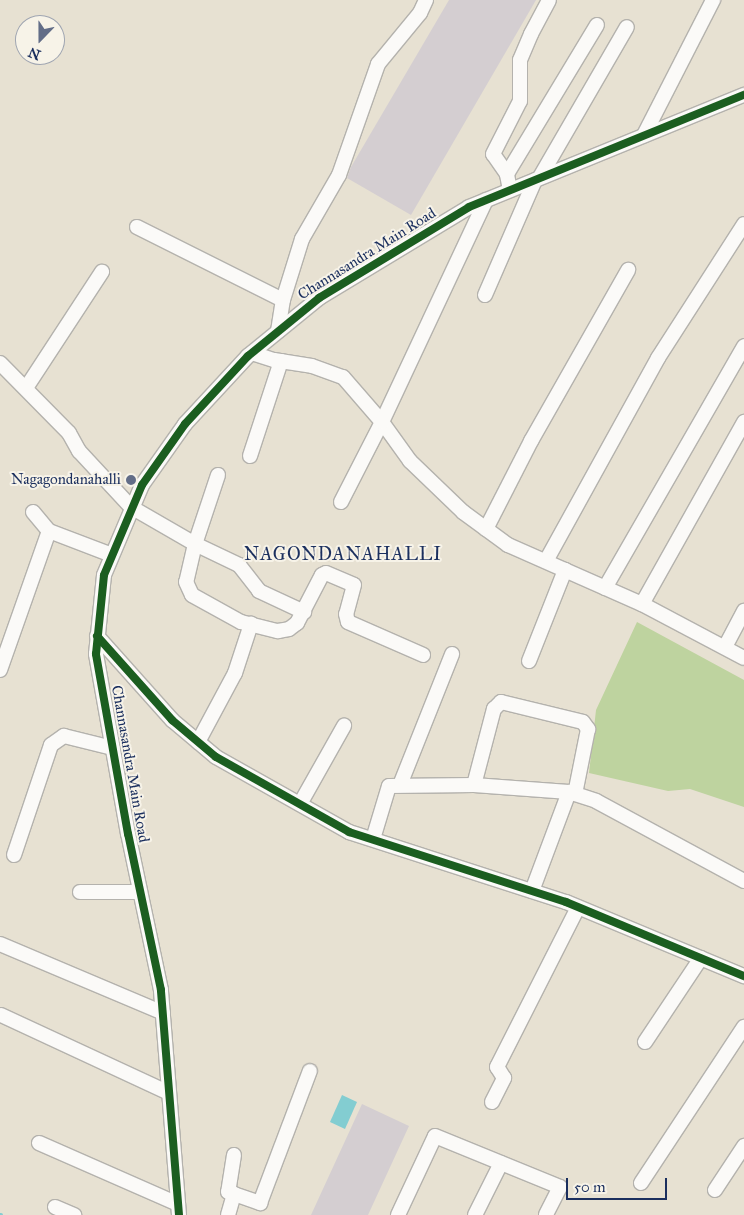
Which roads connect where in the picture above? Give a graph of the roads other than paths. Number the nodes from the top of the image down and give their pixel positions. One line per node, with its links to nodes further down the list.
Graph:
1 (426, 0): 17 (street)
2 (549, 0): 8 (street)
3 (713, 0): 7 (street)
4 (596, 25): 8 (street)
5 (627, 26): 9 (street)
6 (744, 95): 7 (street, Channasandra Main Road)
7 (644, 135): 9 (street, Channasandra Main Road)
8 (507, 174): 10 (street)
9 (538, 179): 10 (street, Channasandra Main Road); 16 (street)
10 (510, 190): 11 (street, Channasandra Main Road)
11 (486, 200): 18 (street, Channasandra Main Road); 24 (street)
12 (744, 224): 35 (street)
13 (137, 228): 17 (street)
14 (628, 270): 31 (street)
15 (102, 272): 23 (street)
16 (485, 294)
17 (282, 300): 18 (street)
18 (278, 331): 20 (street, Channasandra Main Road)
19 (744, 346): 37 (street)
20 (252, 353): 21 (street); 29 (street, Channasandra Main Road)
21 (281, 361): 24 (street); 26 (street)
22 (0, 363): 23 (street)
23 (26, 388): 29 (street)
24 (382, 422): 28 (street); 31 (street)
25 (744, 422): 38 (street)
26 (250, 456)
27 (218, 476): 33 (street)
28 (341, 502)
29 (131, 507): 33 (street); 34 (street, Channasandra Main Road)
30 (33, 512): 32 (street)
31 (486, 529): 35 (street)
32 (49, 531): 34 (street); 49 (street)
33 (195, 544): 40 (street); 41 (street)
34 (112, 555): 42 (street, Channasandra Main Road)
35 (546, 562): 36 (street)
36 (565, 570): 37 (street); 48 (street)
37 (605, 588): 38 (street)
38 (642, 604): 43 (street)
39 (744, 611): 43 (street)
40 (304, 612): 41 (street); 46 (street)
41 (251, 624): 51 (street)
42 (97, 636): 51 (street); 52 (street, Channasandra Main Road)
43 (725, 647): 44 (street); 47 (street)
44 (744, 652)
45 (452, 654): 53 (street)
46 (423, 655)
47 (744, 658)
48 (529, 661)
49 (0, 670)
50 (344, 726): 56 (street)
51 (198, 742): 56 (street)
52 (113, 748): 58 (street); 62 (street, Channasandra Main Road)
53 (400, 785): 54 (street); 57 (street)
54 (474, 785): 55 (street); 55 (street)
55 (572, 793): 59 (street); 60 (street)
56 (300, 804): 57 (street)
57 (373, 840): 60 (street)
58 (14, 855)
59 (744, 882)
60 (532, 891): 63 (street)
61 (80, 892): 62 (street)
62 (140, 892): 67 (street, Channasandra Main Road)
63 (578, 907): 65 (street); 73 (street)
64 (0, 944): 67 (street)
65 (701, 958): 66 (street); 70 (street)
66 (744, 976)
67 (162, 1013): 72 (street, Channasandra Main Road)
68 (1, 1015): 72 (street)
69 (744, 1027): 78 (street)
70 (644, 1042)
71 (310, 1071): 80 (street)
72 (169, 1093): 82 (street, Channasandra Main Road)
73 (492, 1102)
74 (39, 1143): 82 (street)
75 (744, 1146): 79 (street)
76 (234, 1155): 80 (street)
77 (501, 1162): 85 (street); 86 (street); 87 (street)
78 (640, 1183)
79 (715, 1190)
80 (234, 1194): 84 (street)
81 (55, 1207): 83 (street)
82 (179, 1209)
83 (74, 1215)
84 (228, 1215)
85 (398, 1215)
86 (476, 1215)
87 (546, 1215)

